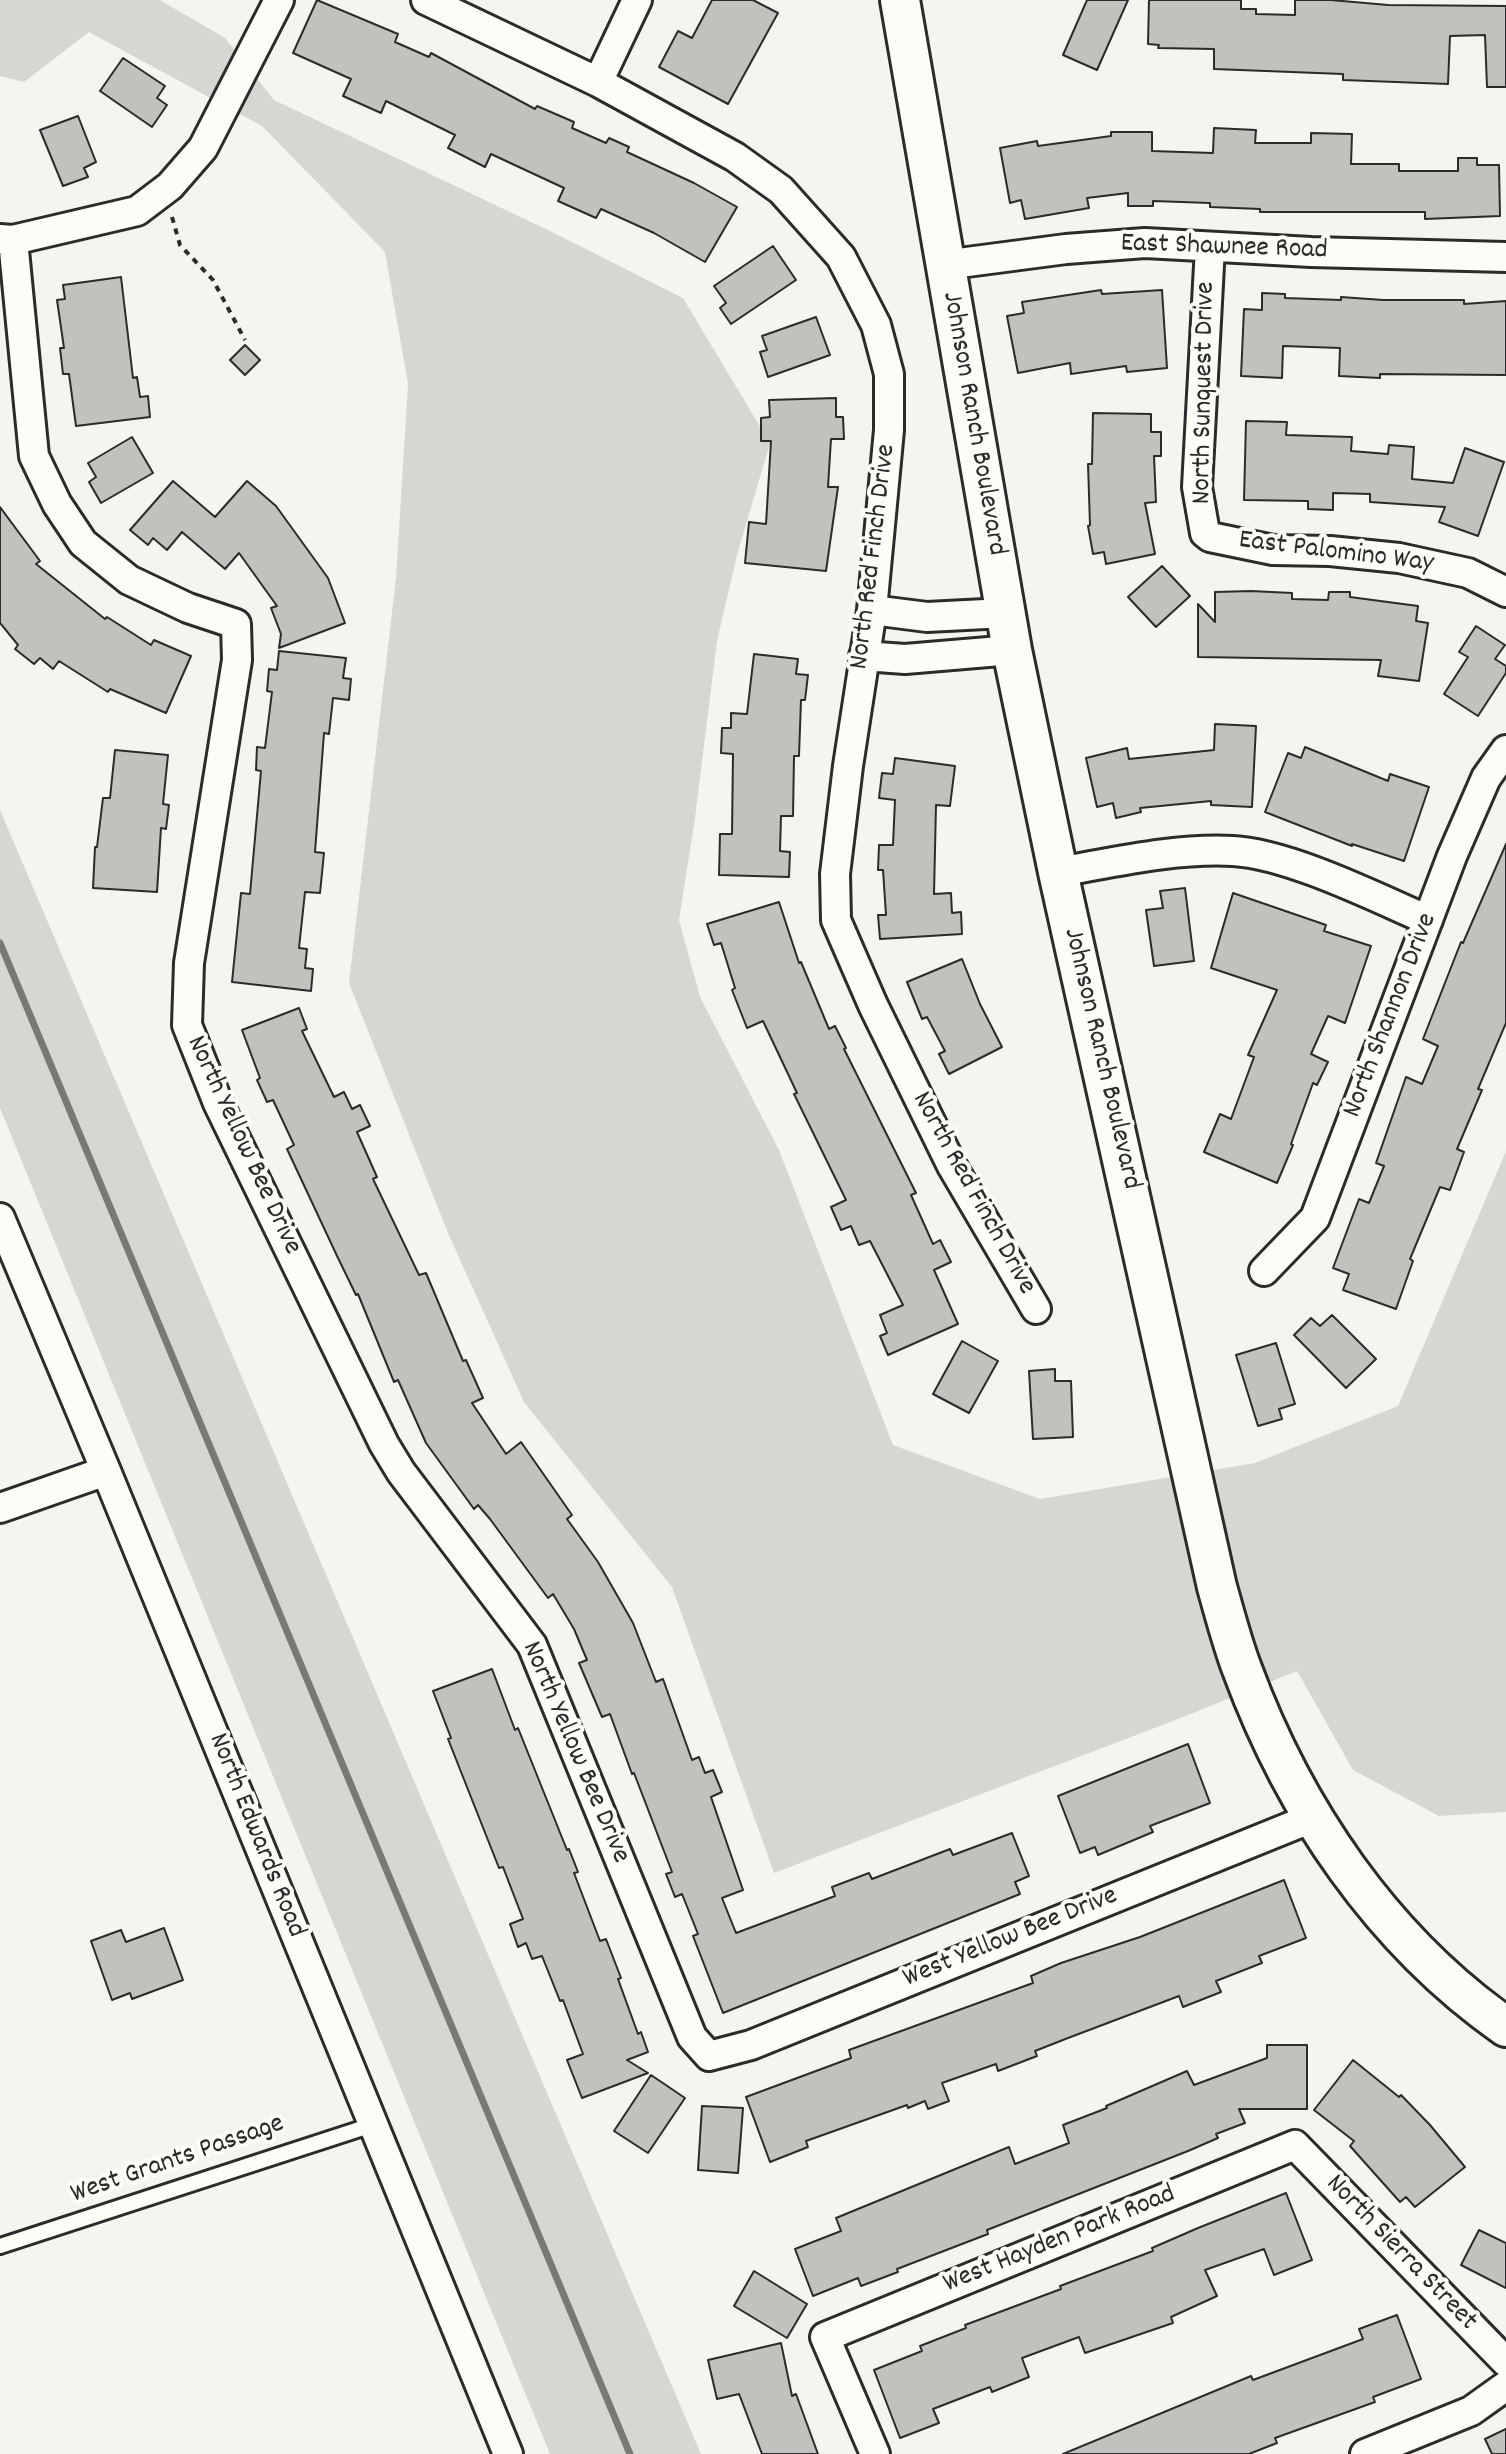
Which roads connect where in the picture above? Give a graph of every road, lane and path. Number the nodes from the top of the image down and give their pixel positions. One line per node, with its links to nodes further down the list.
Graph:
1 (279, 0): 6 (street)
2 (426, 0): 5 (street, North Red Finch Drive)
3 (637, 0): 5 (street)
4 (900, 0): 10 (street, Johnson Ranch Boulevard)
5 (598, 82): 14 (street, North Red Finch Drive)
6 (158, 195): 7 (street); 11 (path)
7 (6, 240): 27 (street, North Yellow Bee Drive)
8 (1210, 247): 9 (street, East Shawnee Road); 10 (street, East Shawnee Road); 12 (street, North Sunquest Drive)
9 (1506, 257)
10 (944, 265): 15 (street, Johnson Ranch Boulevard)
11 (245, 340)
12 (1210, 537): 13 (street, East Palomino Way)
13 (1506, 592)
14 (872, 610): 15 (street); 16 (street, North Red Finch Drive)
15 (1008, 632): 16 (street); 18 (street, Johnson Ranch Boulevard)
16 (864, 656): 22 (street, North Red Finch Drive)
17 (1506, 750): 19 (street, North Shannon Drive)
18 (1058, 872): 19 (street); 25 (street, Johnson Ranch Boulevard)
19 (1428, 920): 21 (street, North Shannon Drive)
20 (0, 1218): 23 (street, North Edwards Road)
21 (1264, 1271)
22 (1036, 1309)
23 (106, 1471): 24 (street); 28 (street, North Edwards Road)
24 (0, 1508)
25 (1312, 1818): 26 (street, Johnson Ranch Boulevard); 27 (street, West Yellow Bee Drive)
26 (1506, 2027)
27 (709, 2056)
28 (372, 2125): 30 (lane, West Grants Passage); 33 (street, North Edwards Road)
29 (1295, 2145): 31 (street, North Sierra Street); 34 (street, West Hayden Park Road)
30 (0, 2246)
31 (1506, 2362)
32 (1506, 2386): 35 (street)
33 (508, 2454)
34 (875, 2454)
35 (1365, 2454)

